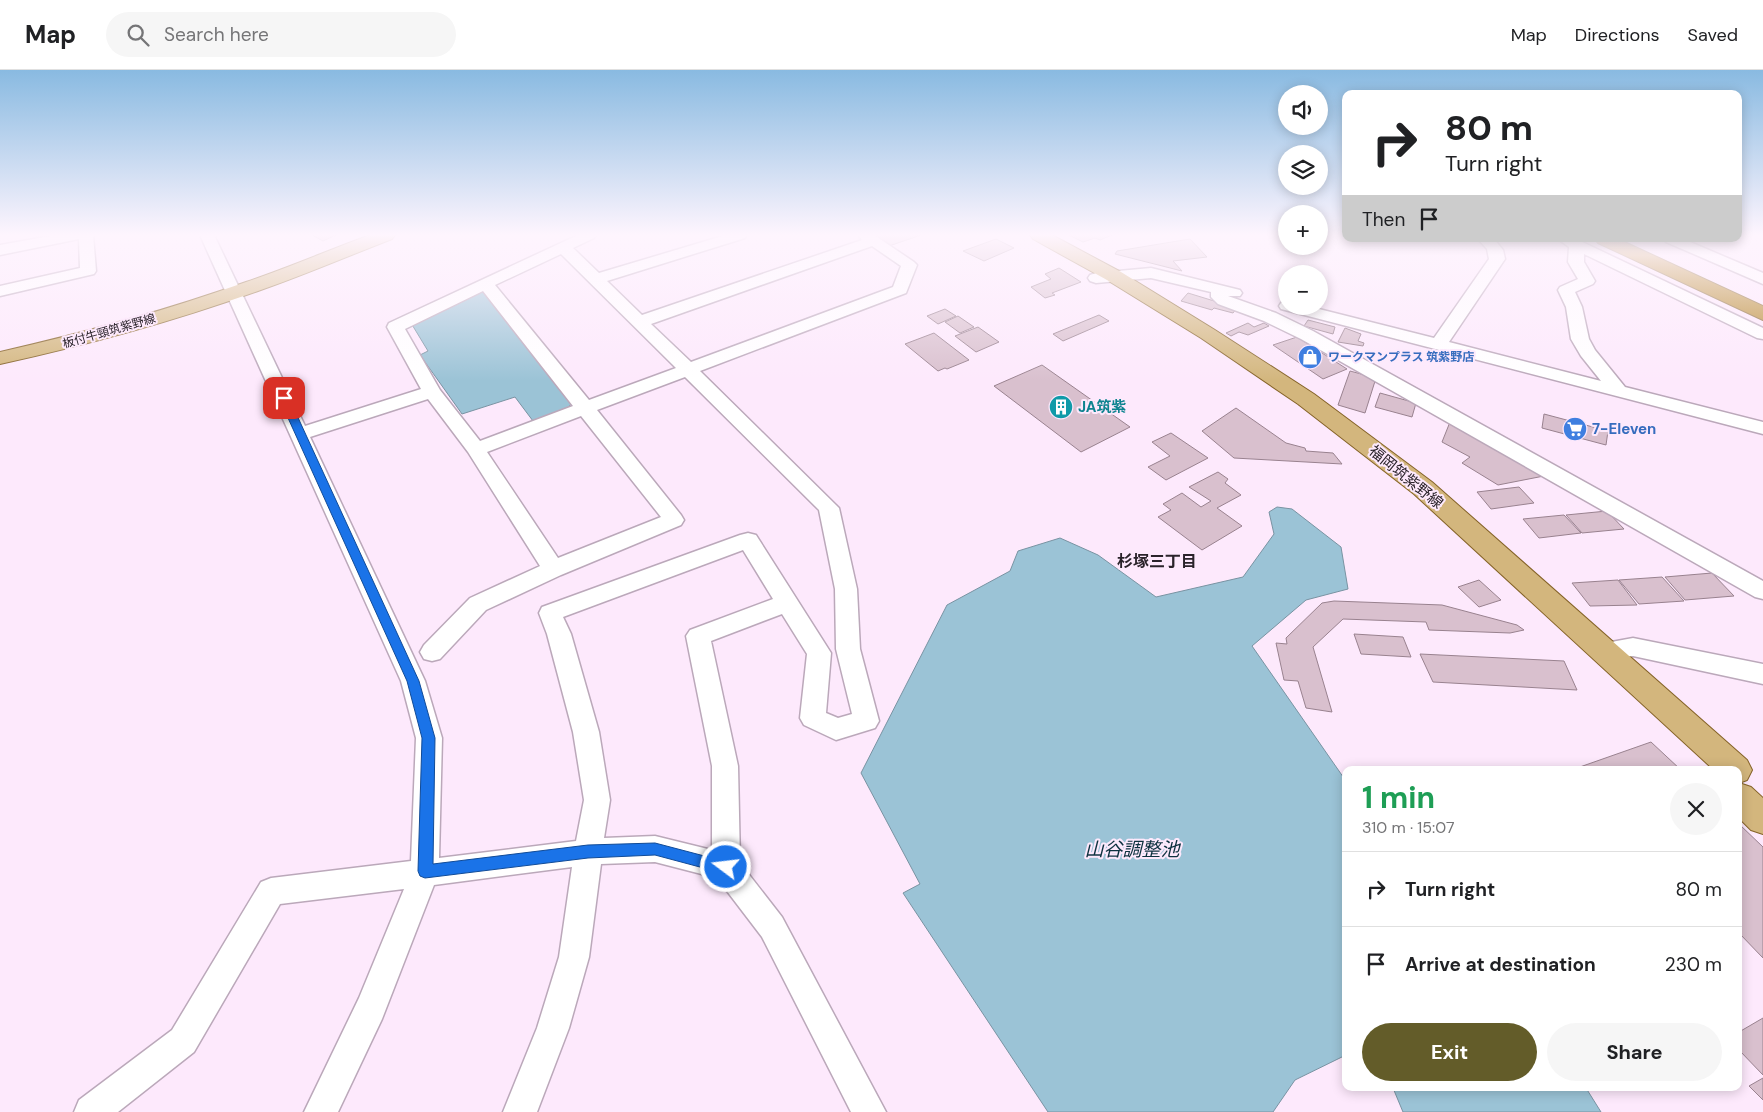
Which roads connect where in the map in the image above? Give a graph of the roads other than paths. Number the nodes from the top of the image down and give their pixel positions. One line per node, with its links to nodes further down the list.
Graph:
1 (32, 284): 19 (street)
2 (231, 284): 17 (street)
3 (243, 284): 17 (main road, 板付牛頸筑紫野線)
4 (246, 284): 17 (main road, 板付牛頸筑紫野線)
5 (486, 284): 31 (street); 32 (street)
6 (601, 284): 24 (street)
7 (744, 284): 24 (street)
8 (902, 284): 29 (street)
9 (1114, 284): 42 (main road, 福岡筑紫野線)
10 (1117, 284): 39 (main road, 福岡筑紫野線)
11 (1198, 284): 18 (street)
12 (1480, 284): 26 (street)
13 (1581, 284): 30 (street)
14 (1659, 284): 25 (street)
15 (1699, 284): 22 (highway)
16 (1736, 284): 20 (highway)
17 (233, 288): 27 (main road, 板付牛頸筑紫野線); 28 (main road, 板付牛頸筑紫野線); 34 (street)
18 (1219, 289): 21 (street); 37 (street)
19 (0, 291)
20 (1763, 296)
21 (1278, 304)
22 (1763, 314)
23 (1323, 315): 26 (street)
24 (639, 322): 29 (street)
25 (1763, 334)
26 (1439, 344): 30 (street)
27 (0, 346)
28 (0, 358)
29 (688, 370): 32 (street); 38 (street)
30 (1620, 391): 33 (street)
31 (432, 392): 34 (street); 35 (street)
32 (585, 408): 35 (street); 36 (street)
33 (1763, 428)
34 (300, 434): 50 (street)
35 (476, 449): 36 (street)
36 (553, 569): 40 (street)
37 (1763, 591)
38 (787, 603): 48 (street); 49 (street)
39 (1602, 651): 41 (street); 43 (main road, 福岡筑紫野線)
40 (432, 652)
41 (1763, 674)
42 (1705, 766)
43 (1731, 766)
44 (1742, 775): 45 (main road, 福岡筑紫野線)
45 (1763, 794)
46 (1742, 800): 47 (main road)
47 (1763, 819)
48 (588, 852): 49 (street); 50 (street); 53 (street)
49 (726, 867): 54 (street)
50 (425, 871): 51 (street); 52 (street)
51 (91, 1112)
52 (321, 1112)
53 (520, 1112)
54 (868, 1112)

